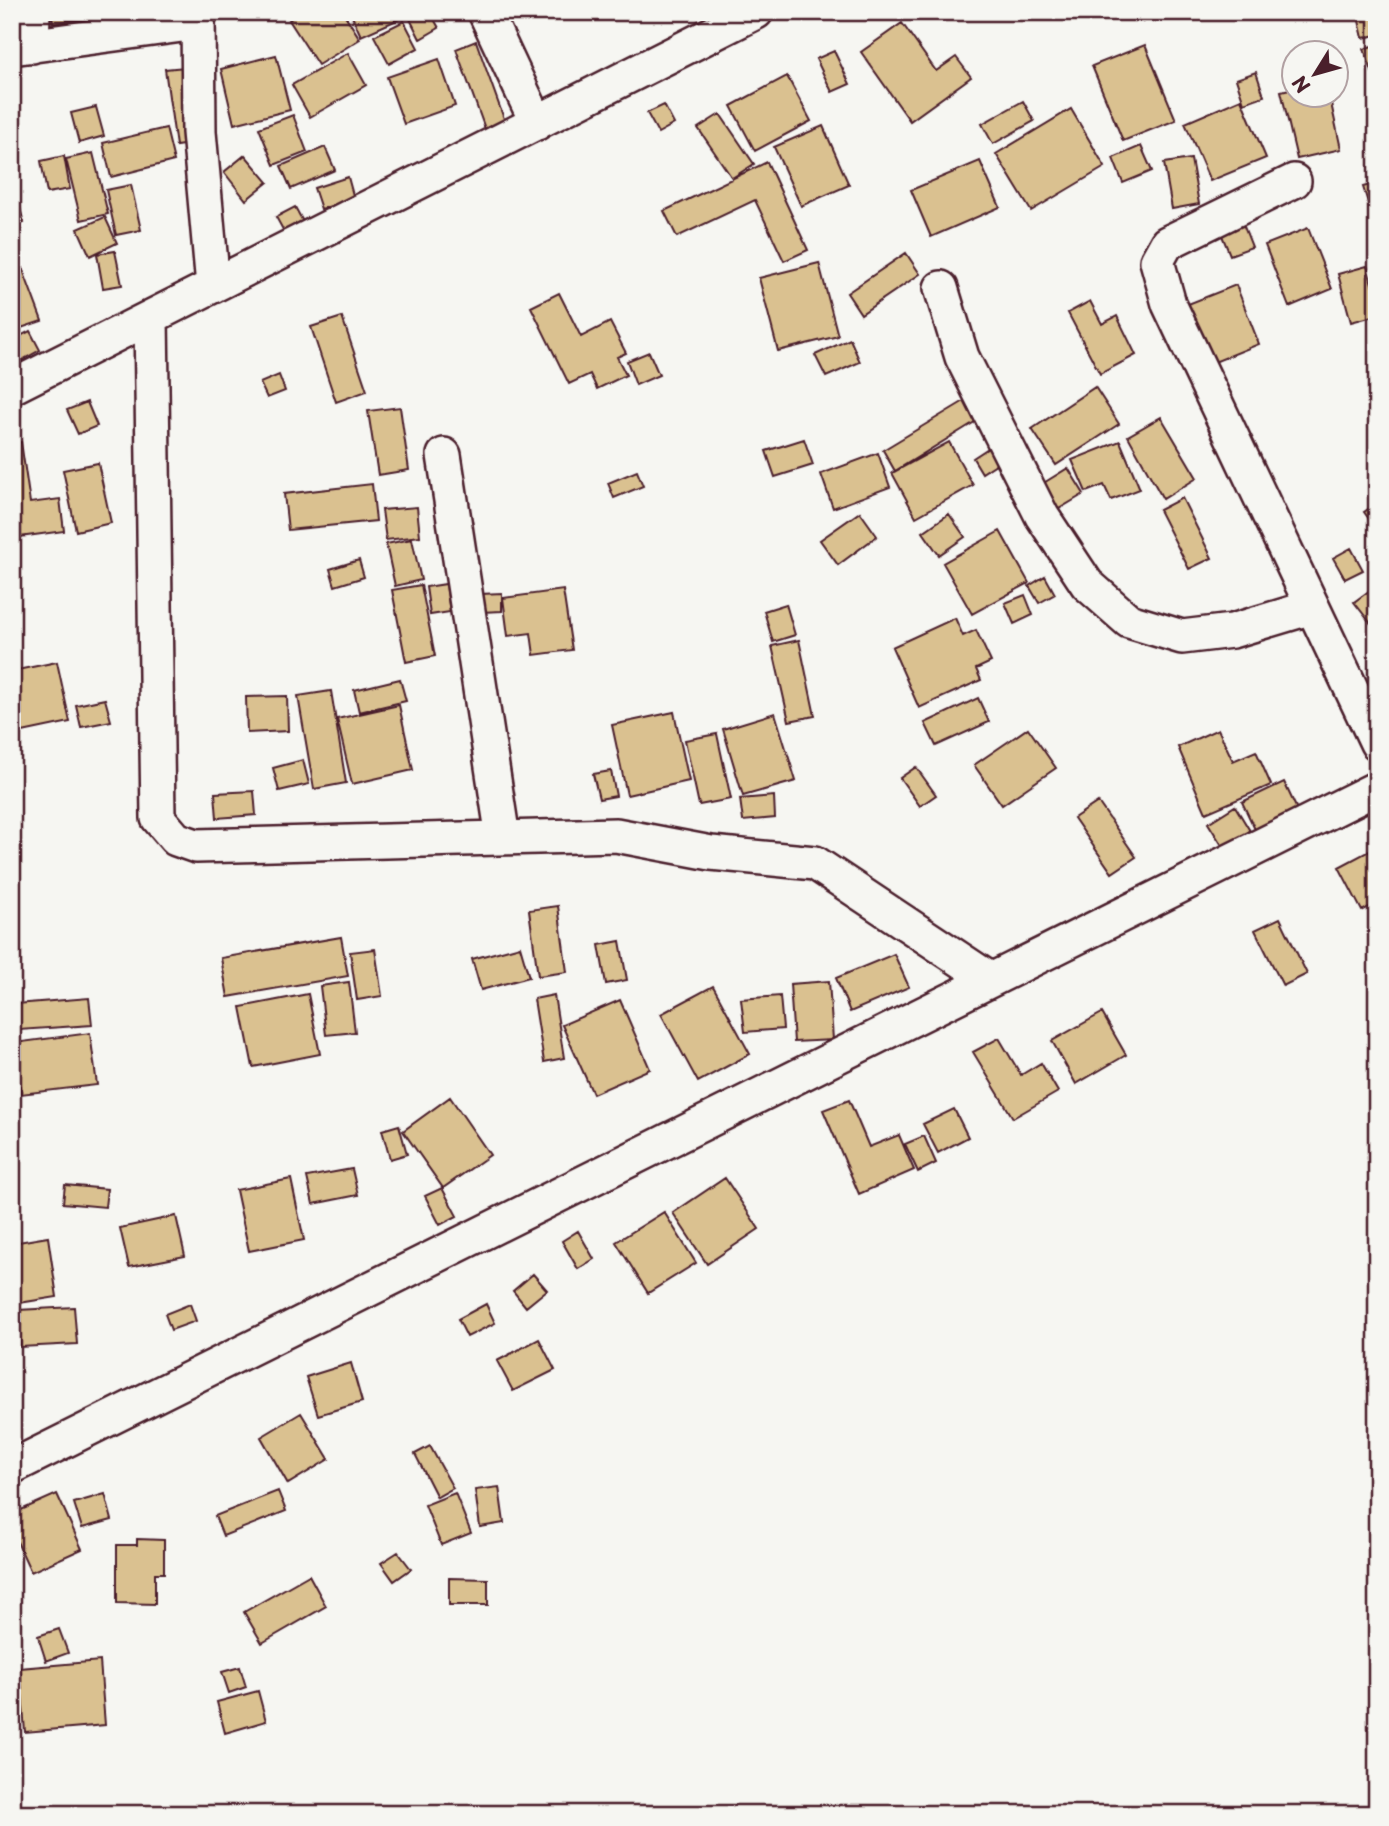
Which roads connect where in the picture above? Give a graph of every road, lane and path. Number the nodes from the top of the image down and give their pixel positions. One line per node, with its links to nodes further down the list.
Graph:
1 (33, 12): 5 (street)
2 (485, 12): 6 (street)
3 (756, 12): 6 (street)
4 (197, 18): 5 (street); 8 (street)
5 (22, 47)
6 (537, 123): 8 (street)
7 (1294, 181): 13 (street)
8 (213, 286): 10 (street)
9 (941, 288): 13 (street)
10 (150, 317): 11 (street); 16 (street)
11 (12, 387)
12 (444, 454): 16 (street)
13 (1312, 607): 14 (street)
14 (1377, 743)
15 (1377, 788): 17 (street)
16 (503, 838): 17 (street)
17 (990, 980): 18 (street)
18 (12, 1467)

